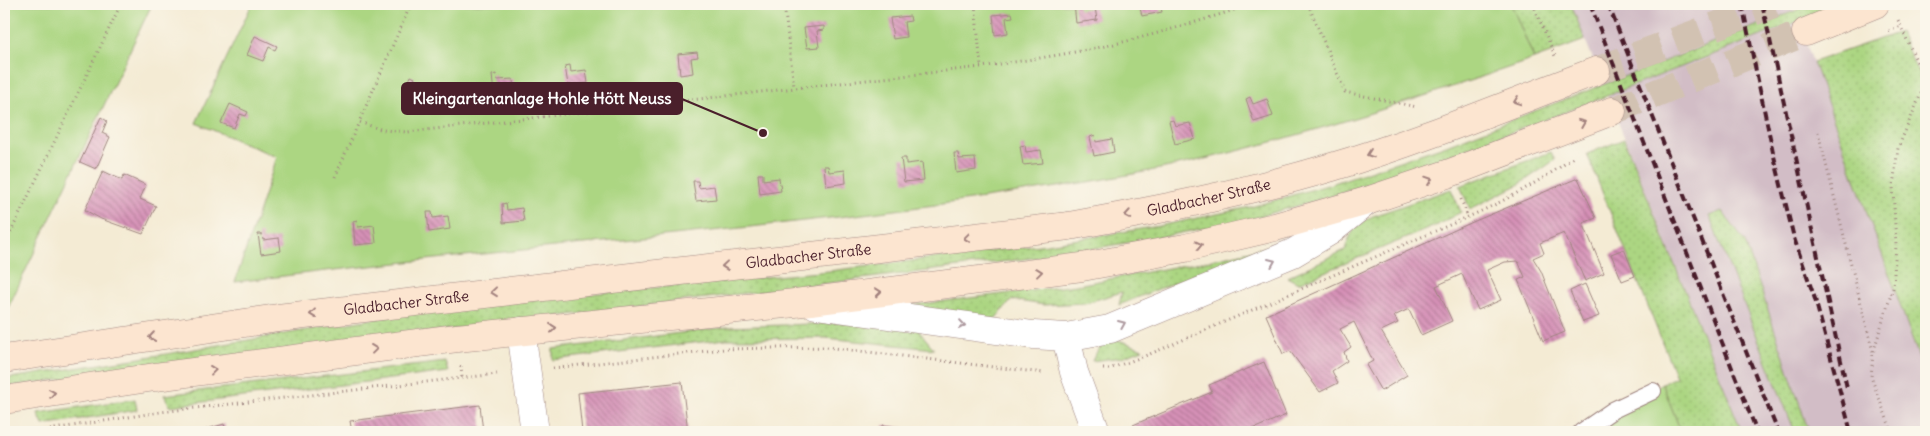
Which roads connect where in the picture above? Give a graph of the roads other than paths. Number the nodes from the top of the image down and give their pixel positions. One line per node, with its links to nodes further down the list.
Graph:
1 (1875, 4): 2 (main road)
2 (1806, 32)
3 (1596, 71): 9 (main road, Gladbacher Straße, one-way to 9)
4 (1612, 111): 5 (main road, one-way to 4)
5 (1367, 201): 6 (main road, one-way to 5); 8 (street, one-way to 5)
6 (795, 303): 7 (main road, one-way to 6); 8 (street, one-way to 8)
7 (521, 331): 11 (main road, one-way to 7); 12 (street)
8 (1066, 337): 13 (street)
9 (4, 358)
10 (1653, 391): 14 (lane)
11 (4, 400)
12 (535, 432)
13 (1096, 432)
14 (1581, 432)

